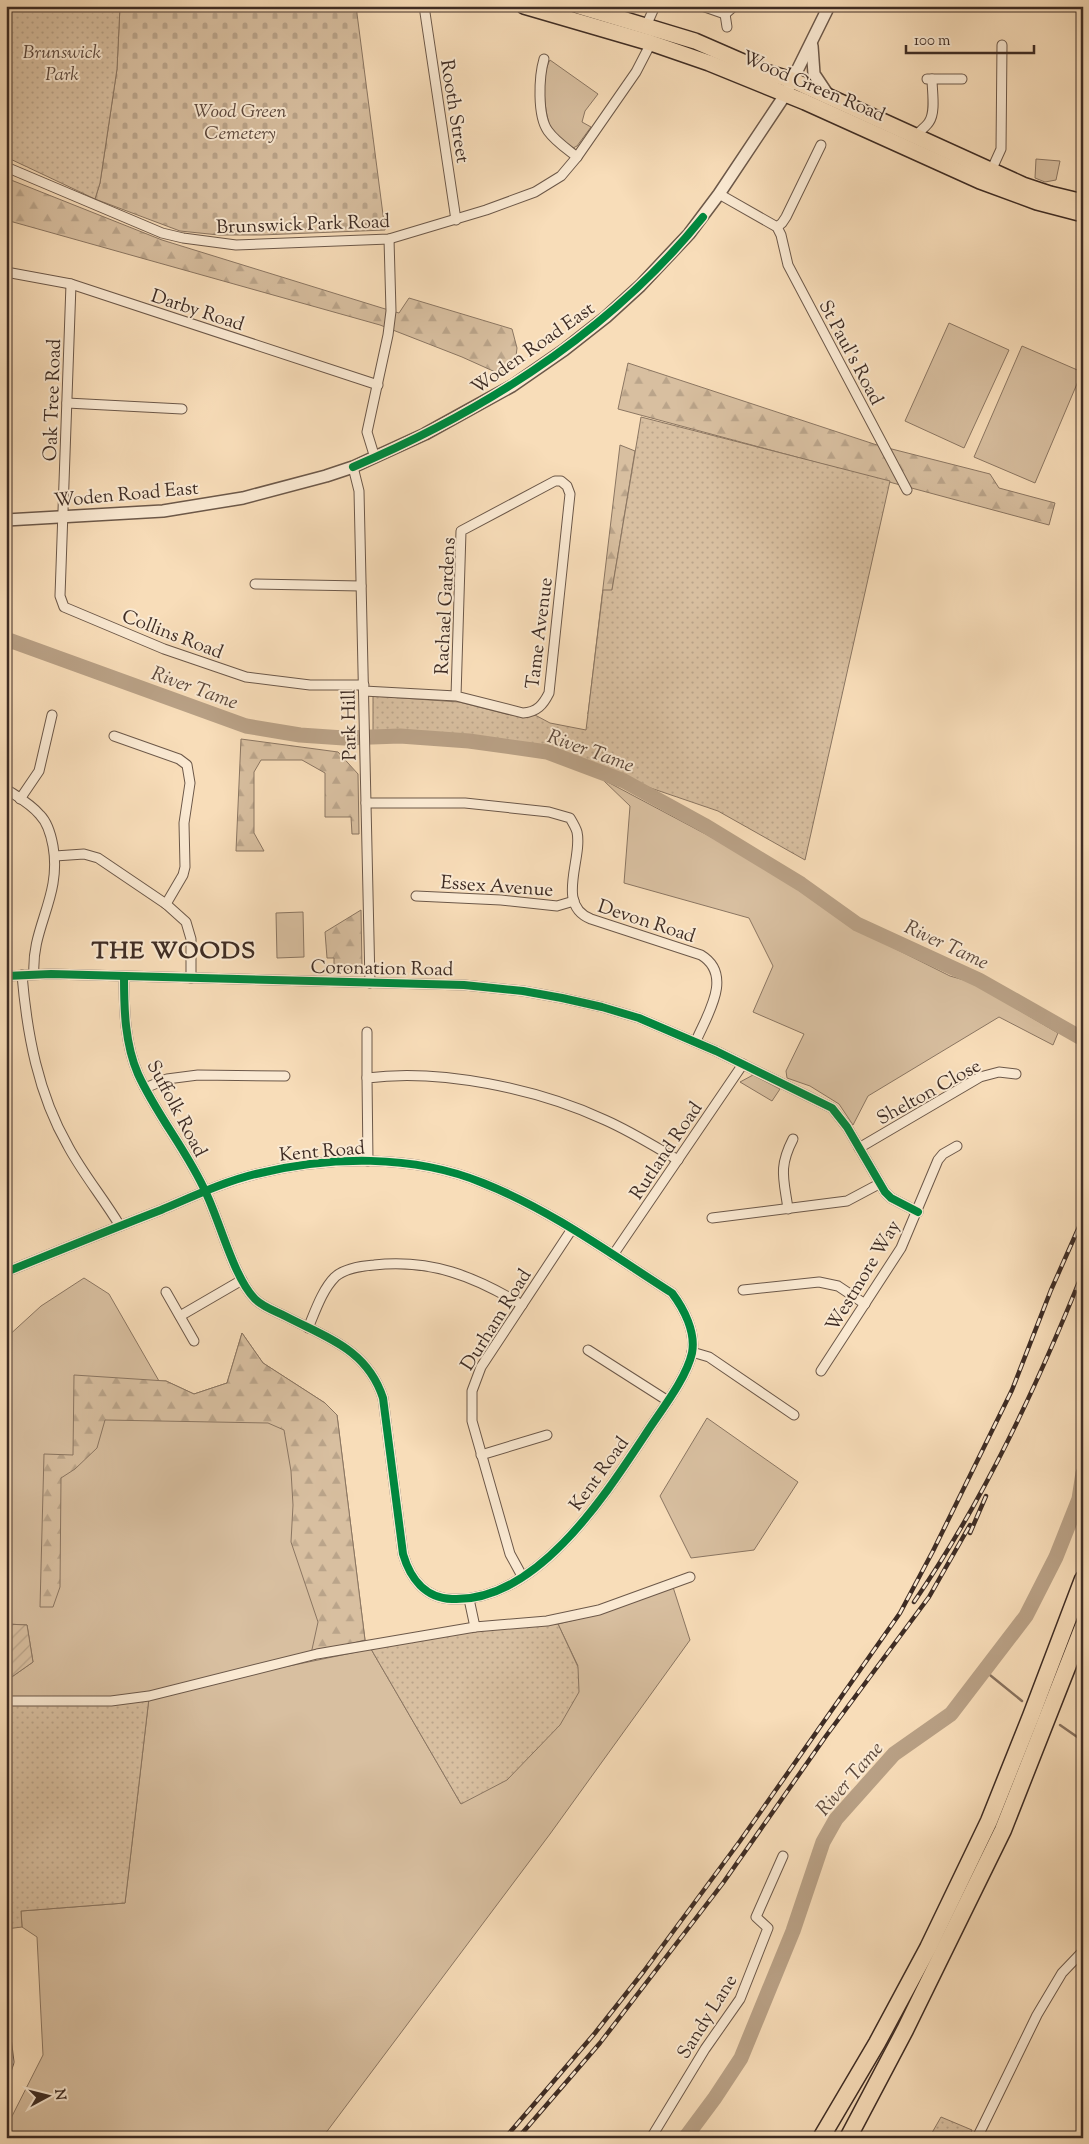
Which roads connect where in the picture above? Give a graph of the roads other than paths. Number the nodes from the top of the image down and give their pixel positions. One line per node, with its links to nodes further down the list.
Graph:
1 (424, 6): 29 (street, Rooth Street)
2 (524, 6): 12 (highway, Wood Green Road)
3 (655, 6): 9 (street)
4 (702, 6): 8 (street)
5 (830, 6): 11 (street, Woden Road East)
6 (584, 7): 9 (highway, Wood Green Road)
7 (733, 7): 8 (street)
8 (725, 14): 10 (street)
9 (646, 26): 16 (highway, Wood Green Road)
10 (727, 26)
11 (812, 42): 16 (street, Woden Road East); 18 (street)
12 (651, 43): 17 (highway, Wood Green Road); 21 (street, Brunswick Park Road)
13 (999, 52): 23 (street)
14 (544, 59): 21 (street)
15 (962, 79): 19 (street)
16 (792, 80): 17 (street, Woden Road East); 18 (highway, Wood Green Road)
17 (785, 95): 24 (street, Woden Road East); 28 (highway, Wood Green Road)
18 (830, 97): 19 (highway, Wood Green Road)
19 (916, 136): 23 (highway, Wood Green Road)
20 (821, 145): 30 (street)
21 (577, 157): 29 (street, Brunswick Park Road)
22 (6, 167): 31 (street, Brunswick Park Road)
23 (991, 171): 26 (highway, Wood Green Road)
24 (719, 194): 30 (street); 37 (street, Woden Road East)
25 (1083, 195): 26 (street)
26 (1057, 196): 27 (highway, Wood Green Road)
27 (1083, 202)
28 (1083, 214)
29 (456, 220): 31 (street, Brunswick Park Road)
30 (777, 227): 40 (street, St Paul's Road)
31 (389, 239): 34 (street)
32 (6, 272): 33 (street, Darby Road)
33 (71, 284): 34 (street, Darby Road); 35 (street, Oak Tree Road)
34 (378, 385): 37 (street)
35 (67, 403): 36 (street); 41 (street, Oak Tree Road)
36 (182, 409)
37 (375, 458): 38 (street, Woden Road East)
38 (353, 467): 41 (street, Woden Road East); 44 (street, Park Hill)
39 (555, 481): 46 (street, Rachael Gardens); 46 (street, Tame Avenue)
40 (907, 490)
41 (64, 517): 42 (street, Woden Road East); 45 (street, Collins Road)
42 (6, 520)
43 (255, 584): 44 (street)
44 (361, 586): 45 (street, Park Hill)
45 (364, 688): 46 (street, Tame Avenue); 51 (street, Park Hill)
46 (456, 696)
47 (52, 715): 50 (street)
48 (114, 736): 55 (street)
49 (6, 789): 50 (street)
50 (20, 799): 52 (street)
51 (366, 803): 54 (street, Devon Road); 61 (street, Park Hill)
52 (55, 856): 55 (street); 56 (street)
53 (416, 896): 54 (street, Essex Avenue)
54 (574, 901): 63 (street, Devon Road)
55 (166, 904): 60 (street)
56 (34, 974): 57 (street, Coronation Road); 59 (street, Coronation Road)
57 (22, 975): 58 (street, Coronation Road); 79 (street)
58 (6, 976)
59 (124, 977): 60 (street, Coronation Road); 68 (street, Suffolk Road)
60 (191, 978): 61 (street, Coronation Road)
61 (370, 983): 63 (street, Coronation Road)
62 (367, 1032): 67 (street)
63 (696, 1041): 64 (street, Coronation Road)
64 (743, 1064): 71 (street, Coronation Road); 72 (street, Rutland Road)
65 (1016, 1074): 71 (street, Shelton Close)
66 (285, 1076): 68 (street)
67 (367, 1078): 72 (street); 73 (street)
68 (145, 1088): 75 (street, Suffolk Road)
69 (793, 1139): 76 (street)
70 (957, 1146): 77 (street, Westmore Way)
71 (859, 1148): 74 (street, Coronation Road)
72 (678, 1160): 81 (street, Rutland Road)
73 (368, 1161): 75 (street, Kent Road); 80 (street, Kent Road)
74 (879, 1184): 76 (street); 77 (street, Coronation Road)
75 (206, 1191): 79 (street, Kent Road); 83 (street, Kent Road)
76 (788, 1209): 78 (street)
77 (918, 1212): 86 (street, Westmore Way)
78 (712, 1218)
79 (120, 1226): 82 (street, Kent Road)
80 (572, 1229): 81 (street, Kent Road); 87 (street, Durham Road)
81 (613, 1255): 92 (street, Kent Road)
82 (6, 1272)
83 (242, 1280): 88 (street); 89 (street, Kent Road)
84 (743, 1290): 86 (street)
85 (166, 1292): 88 (street)
86 (865, 1304): 93 (street, Westmore Way)
87 (522, 1305): 89 (street); 97 (street, Durham Road)
88 (180, 1316): 90 (street)
89 (308, 1328): 101 (street, Kent Road)
90 (194, 1341)
91 (588, 1350): 94 (street)
92 (692, 1352): 94 (street, Kent Road); 95 (street)
93 (821, 1371)
94 (668, 1401): 98 (street, Kent Road)
95 (794, 1415)
96 (547, 1435): 97 (street)
97 (481, 1455): 98 (street, Durham Road)
98 (522, 1576): 101 (street, Kent Road)
99 (690, 1577): 102 (street)
100 (1083, 1579): 111 (highway)
101 (469, 1599): 102 (street)
102 (476, 1627): 104 (street)
103 (1083, 1627): 108 (highway)
104 (6, 1701)
105 (783, 1856): 110 (street, Sandy Lane)
106 (1083, 1951): 114 (street)
107 (6, 2038): 109 (street)
108 (893, 2056): 112 (highway); 113 (highway)
109 (6, 2071)
110 (651, 2138)
111 (821, 2138)
112 (842, 2138)
113 (848, 2138)
114 (978, 2138)

